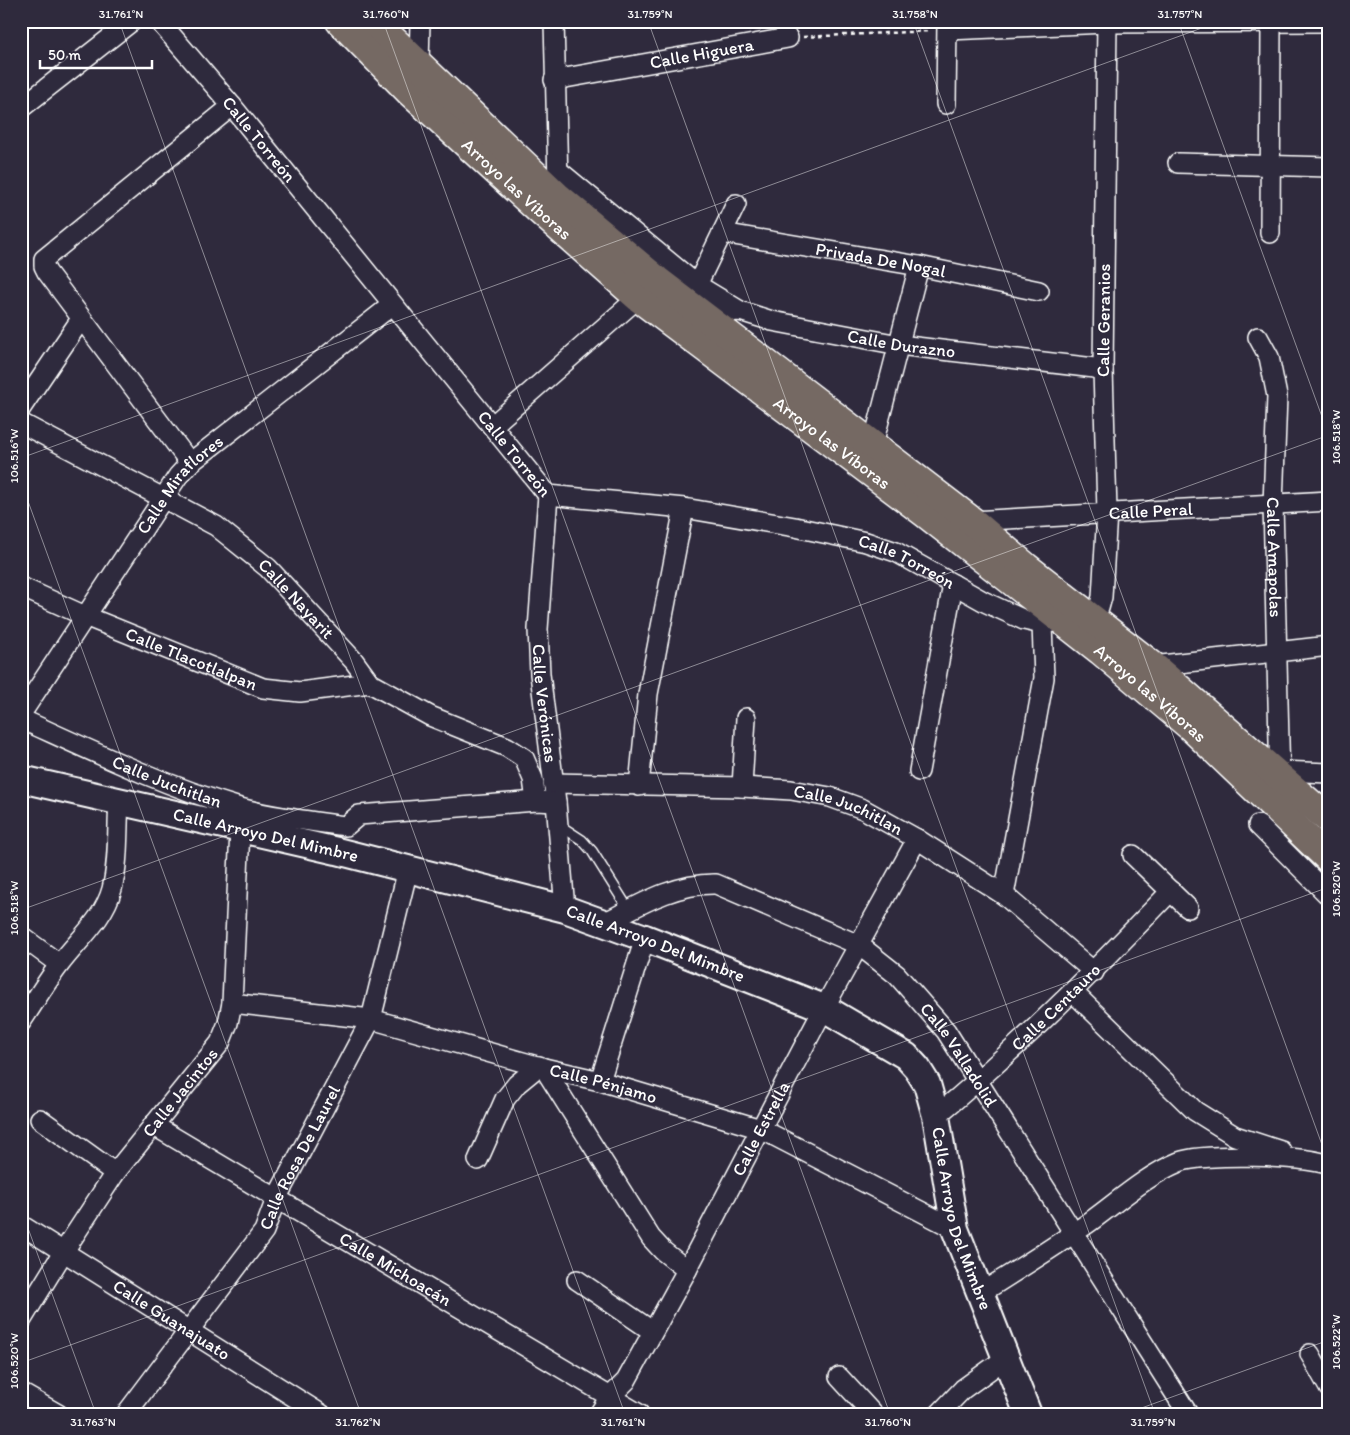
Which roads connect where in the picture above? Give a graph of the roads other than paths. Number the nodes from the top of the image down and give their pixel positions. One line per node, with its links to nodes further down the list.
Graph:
1 (132, 21): 16 (street)
2 (159, 21): 15 (street, Calle Torreón)
3 (340, 21): 26 (main road, Arroyo las Víboras)
4 (373, 21): 12 (main road, Arroyo las Víboras)
5 (420, 21): 12 (street)
6 (554, 21): 13 (street)
7 (1271, 21): 8 (street); 9 (street); 18 (street)
8 (1107, 22): 10 (street); 34 (street, Calle Geranios)
9 (1329, 22)
10 (948, 26): 14 (street)
11 (788, 38): 13 (street, Calle Higuera)
12 (419, 66): 20 (main road, Arroyo las Víboras)
13 (554, 80): 20 (street)
14 (946, 104)
15 (232, 106): 28 (street, Calle Torreón); 31 (street)
16 (21, 108)
17 (1178, 163): 18 (street)
18 (1270, 167): 19 (street); 23 (street)
19 (1329, 167)
20 (558, 183): 25 (street); 26 (main road, Arroyo las Víboras)
21 (736, 204): 22 (street)
22 (722, 232): 24 (street, Privada De Nogal); 25 (street)
23 (1270, 233)
24 (919, 266): 27 (street, Privada De Nogal); 33 (street)
25 (697, 284): 29 (street)
26 (648, 289): 30 (main road, Arroyo las Víboras); 37 (street); 50 (main road, Arroyo las Víboras)
27 (1039, 291)
28 (392, 306): 37 (street, Calle Torreón); 39 (street, Calle Miraflores)
29 (740, 311): 30 (street, Calle Durazno); 33 (street, Calle Durazno)
30 (701, 314): 38 (main road, Arroyo las Víboras)
31 (81, 319): 35 (street); 39 (street)
32 (1258, 337): 43 (street, Calle Amapolas)
33 (899, 345): 34 (street, Calle Durazno); 38 (street)
34 (1103, 369): 45 (street, Calle Geranios)
35 (21, 408)
36 (21, 423): 41 (street, Calle Nayarit)
37 (492, 426): 40 (street, Calle Torreón)
38 (873, 444): 46 (main road, Arroyo las Víboras)
39 (190, 463): 41 (street, Calle Miraflores)
40 (548, 496): 44 (street, Calle Torreón); 62 (street, Calle Verónicas)
41 (165, 498): 49 (street, Calle Miraflores); 54 (street, Calle Nayarit)
42 (1329, 501): 43 (street, Calle Peral)
43 (1273, 505): 45 (street, Calle Peral); 52 (street, Calle Amapolas)
44 (684, 508): 47 (street, Calle Torreón); 63 (street)
45 (1107, 512): 46 (street, Calle Peral); 50 (street, Calle Geranios)
46 (972, 520): 50 (main road, Arroyo las Víboras)
47 (953, 584): 50 (street, Calle Torreón); 58 (street)
48 (21, 587): 49 (street, Calle Tlacotlalpan)
49 (85, 616): 54 (street, Calle Tlacotlalpan); 55 (street, Calle Miraflores)
50 (1066, 621): 53 (main road, Arroyo las Víboras); 77 (main road, Arroyo las Víboras); 80 (street)
51 (1329, 646): 52 (street)
52 (1276, 651): 53 (street); 60 (street, Calle Amapolas)
53 (1153, 666): 60 (main road, Arroyo las Víboras)
54 (370, 683): 66 (street, Calle Nayarit)
55 (21, 714)
56 (746, 718): 64 (street)
57 (21, 719): 70 (street, Calle Juchitlan)
58 (919, 771)
59 (1329, 773): 60 (street)
60 (1280, 775): 68 (main road, Arroyo las Víboras)
61 (21, 779): 65 (street, Calle Arroyo Del Mimbre)
62 (553, 783): 63 (street, Calle Juchitlan); 67 (street, Calle Verónicas)
63 (639, 786): 64 (street, Calle Juchitlan)
64 (742, 787): 74 (street, Calle Juchitlan)
65 (119, 801): 73 (street, Calle Arroyo Del Mimbre); 89 (street)
66 (536, 801): 67 (street); 72 (street)
67 (556, 802): 69 (street, Calle Verónicas)
68 (1329, 820)
69 (558, 824): 83 (street, Calle Verónicas); 84 (lane)
70 (272, 825): 72 (street, Calle Juchitlan); 73 (street, Calle Arroyo Del Mimbre); 75 (street, Calle Arroyo Del Mimbre)
71 (1258, 825): 81 (street)
72 (346, 826): 75 (street)
73 (240, 830): 92 (street, Calle Jacintos)
74 (917, 839): 80 (street, Calle Juchitlan); 88 (street, Calle Estrella)
75 (337, 851): 78 (street, Calle Arroyo Del Mimbre)
76 (1133, 855): 79 (street)
77 (1329, 859)
78 (408, 869): 83 (street, Calle Arroyo Del Mimbre); 94 (street, Calle Rosa De Laurel)
79 (1171, 891): 82 (street); 90 (street, Calle Centauro)
80 (1004, 895): 90 (street, Calle Juchitlan)
81 (1329, 896)
82 (1188, 908)
83 (565, 909): 85 (street, Calle Arroyo Del Mimbre)
84 (629, 910): 85 (street, Calle Valladolid); 88 (street, Calle Valladolid)
85 (604, 923): 87 (street, Calle Arroyo Del Mimbre)
86 (21, 936): 89 (street)
87 (645, 938): 93 (street, Calle Arroyo Del Mimbre); 97 (street)
88 (859, 945): 93 (street, Calle Estrella); 98 (street, Calle Valladolid)
89 (59, 964): 95 (street)
90 (1094, 972): 91 (street, Calle Centauro)
91 (1073, 992): 98 (street, Calle Centauro); 104 (street)
92 (232, 1003): 94 (street, Calle Pénjamo); 101 (street, Calle Jacintos)
93 (824, 1008): 99 (street, Calle Arroyo Del Mimbre); 102 (street, Calle Estrella)
94 (371, 1019): 96 (street, Calle Pénjamo); 106 (street, Calle Rosa De Laurel)
95 (21, 1022)
96 (541, 1067): 97 (street, Calle Pénjamo); 103 (street); 111 (street)
97 (600, 1081): 102 (street, Calle Pénjamo)
98 (978, 1081): 99 (street, Calle Centauro); 109 (street, Calle Valladolid)
99 (936, 1116): 108 (street, Calle Arroyo Del Mimbre)
100 (40, 1119): 105 (street)
101 (153, 1125): 105 (street, Calle Jacintos); 106 (street, Calle Michoacán)
102 (761, 1129): 108 (street, Calle Pénjamo); 111 (street, Calle Estrella)
103 (478, 1160)
104 (1323, 1162): 109 (street)
105 (116, 1173): 110 (street, Calle Jacintos)
106 (276, 1199): 115 (street, Calle Rosa De Laurel); 122 (street, Calle Michoacán)
107 (21, 1225): 110 (street, Calle Guanajuato)
108 (955, 1229): 113 (street, Calle Arroyo Del Mimbre)
109 (1074, 1233): 113 (street); 131 (street, Calle Valladolid)
110 (64, 1251): 114 (street, Calle Jacintos); 115 (street, Calle Guanajuato)
111 (687, 1270): 116 (street, Calle Estrella)
112 (577, 1280): 116 (street)
113 (979, 1294): 118 (street, Calle Arroyo Del Mimbre)
114 (21, 1322)
115 (189, 1330): 124 (street, Calle Rosa De Laurel); 125 (street, Calle Guanajuato)
116 (652, 1331): 122 (street, Calle Estrella)
117 (1310, 1354): 120 (street)
118 (1006, 1358): 129 (street); 130 (street, Calle Arroyo Del Mimbre)
119 (839, 1377): 128 (street)
120 (1329, 1388)
121 (21, 1393): 123 (street)
122 (610, 1397): 126 (street, Calle Estrella); 127 (street, Calle Michoacán)
123 (58, 1414)
124 (126, 1414)
125 (321, 1414)
126 (599, 1414)
127 (639, 1414)
128 (873, 1414)
129 (939, 1414)
130 (1028, 1414)
131 (1188, 1414)

